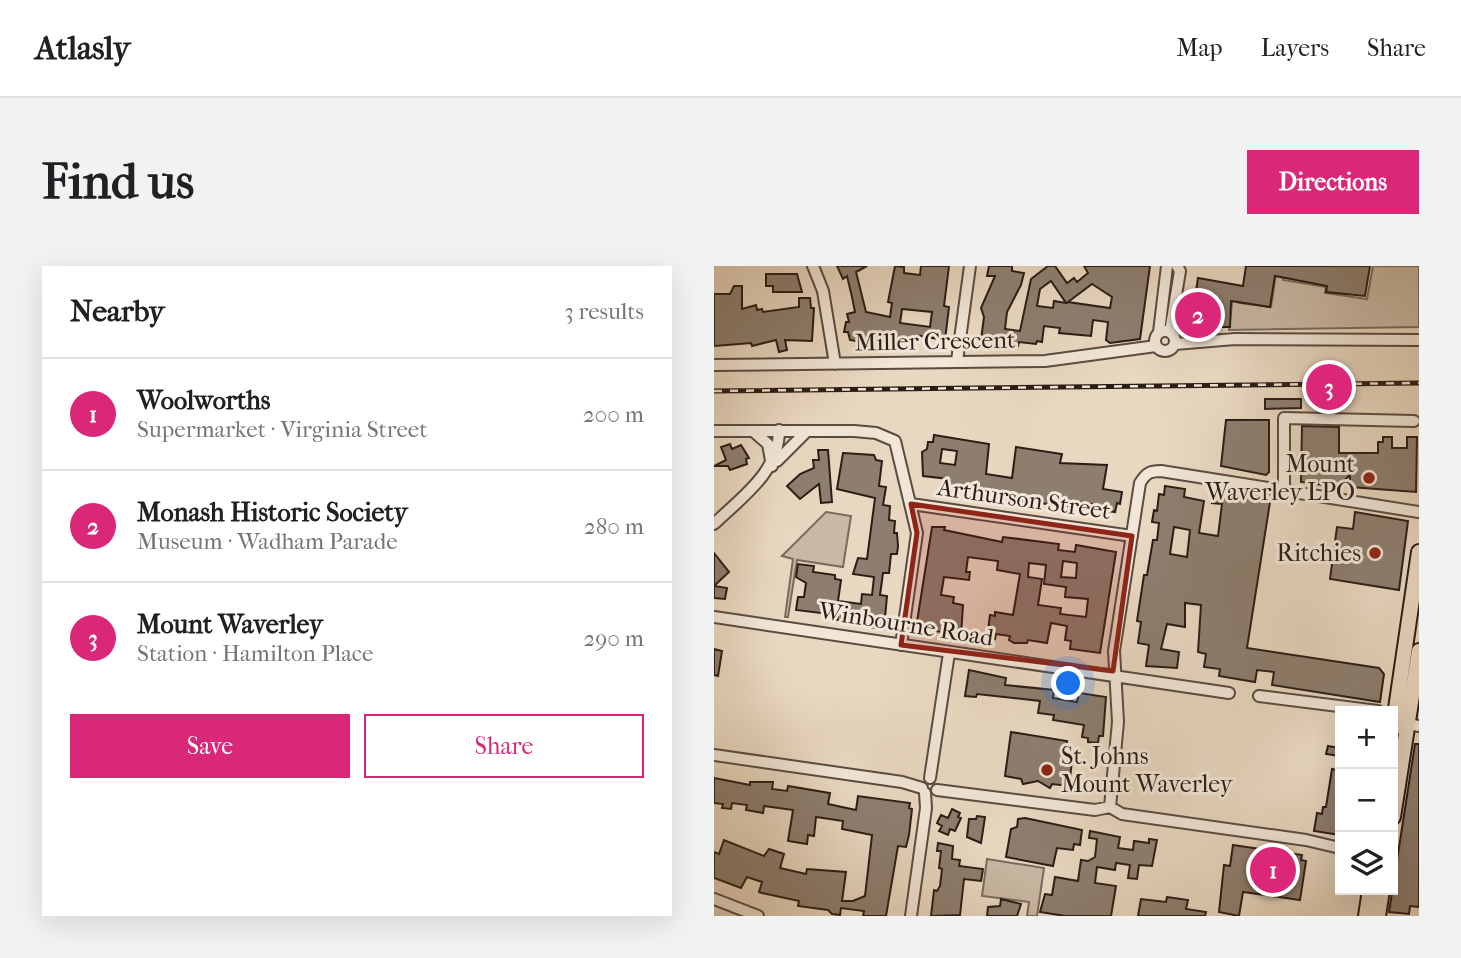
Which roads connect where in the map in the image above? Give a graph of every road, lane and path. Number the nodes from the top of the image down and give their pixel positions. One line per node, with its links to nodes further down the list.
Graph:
1 (813, 266): 10 (street)
2 (971, 266): 9 (street)
3 (1167, 266): 5 (street)
4 (1178, 266): 5 (street)
5 (1165, 332): 7 (street); 8 (street)
6 (1419, 340): 7 (street)
7 (1175, 344): 8 (street, Miller Crescent)
8 (1156, 346): 9 (street, Miller Crescent)
9 (957, 362): 10 (street, Miller Crescent)
10 (835, 364): 11 (street, Miller Crescent)
11 (714, 365)
12 (1414, 421): 18 (street)
13 (779, 430): 15 (street); 16 (street); 17 (street)
14 (714, 431): 15 (street)
15 (753, 431): 17 (street)
16 (807, 431): 17 (street); 19 (street)
17 (772, 467): 21 (street)
18 (1286, 490): 20 (street); 22 (street)
19 (911, 504): 22 (street, Arthurson Street); 26 (street)
20 (1419, 512)
21 (714, 524)
22 (1132, 536): 29 (street)
23 (1419, 552): 25 (main road)
24 (714, 617): 26 (street, Winbourne Road)
25 (1413, 627): 33 (main road)
26 (901, 645): 28 (street, Winbourne Road)
27 (1419, 651): 34 (main road)
28 (949, 653): 29 (street, Winbourne Road); 36 (street)
29 (1113, 674): 30 (street, Winbourne Road); 38 (street)
30 (1229, 693)
31 (1259, 696): 32 (street)
32 (1338, 706)
33 (1396, 706)
34 (1413, 725): 37 (main road)
35 (714, 755): 36 (street)
36 (932, 787): 38 (street); 45 (street)
37 (1398, 794)
38 (1109, 804): 39 (street)
39 (1335, 847)
40 (1370, 895): 44 (main road)
41 (1380, 895): 44 (main road)
42 (714, 899): 43 (street)
43 (753, 915)
44 (1372, 915)
45 (911, 916)

